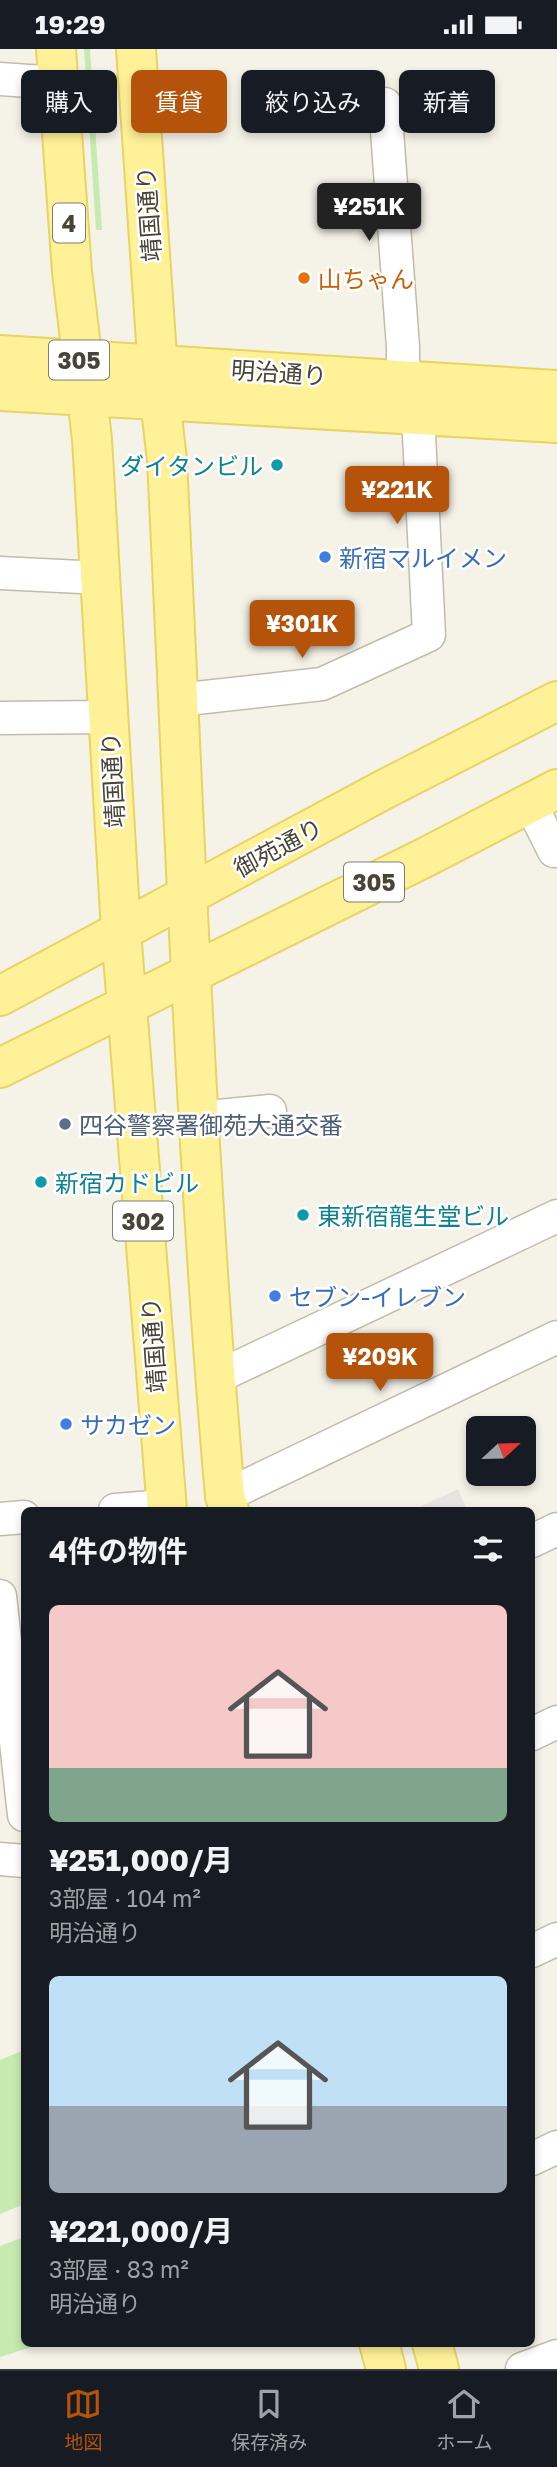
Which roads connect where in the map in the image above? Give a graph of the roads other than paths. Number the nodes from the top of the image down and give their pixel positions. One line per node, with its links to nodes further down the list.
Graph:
1 (136, 49): 7 (main road, 靖国通り)
2 (57, 66): 3 (street); 6 (main road, 靖国通り / 4)
3 (0, 79)
4 (385, 117): 10 (street)
5 (0, 355): 6 (main road, 明治通り / 305)
6 (85, 378): 7 (main road, 明治通り / 305); 9 (main road, 明治通り / 305); 13 (main road, 靖国通り / 302)
7 (159, 383): 10 (main road, 明治通り / 305); 14 (main road, 靖国通り / 302)
8 (557, 390): 10 (main road, 明治通り / 305)
9 (0, 391)
10 (410, 398): 11 (main road, 明治通り / 305); 14 (street)
11 (557, 423)
12 (0, 573): 13 (street)
13 (101, 578): 17 (main road, 靖国通り / 302)
14 (178, 699): 20 (main road, 靖国通り / 302)
15 (557, 701): 20 (main road, 御苑通り)
16 (0, 717): 17 (street)
17 (108, 717): 21 (main road, 靖国通り / 302)
18 (543, 796): 19 (street); 22 (main road, 305)
19 (554, 851)
20 (187, 895): 21 (main road, 御苑通り); 22 (main road, 靖国通り / 302)
21 (121, 931): 23 (main road, 御苑通り); 24 (main road, 靖国通り / 302)
22 (190, 973): 24 (main road, 305); 27 (main road, 靖国通り / 302)
23 (0, 996)
24 (127, 1005): 25 (main road, 305); 32 (main road, 靖国通り / 302)
25 (0, 1068)
26 (270, 1111): 27 (street)
27 (198, 1118): 30 (main road, 靖国通り / 302)
28 (557, 1216): 30 (street)
29 (557, 1338): 31 (street)
30 (215, 1378): 31 (main road, 靖国通り / 302)
31 (227, 1503)
32 (166, 1507)
33 (21, 1517): 34 (street)
34 (0, 1519)
35 (557, 1529): 36 (street)
36 (535, 1540)
37 (0, 1596): 40 (street)
38 (557, 1722): 39 (street)
39 (535, 1733)
40 (21, 1772)
41 (0, 1859): 42 (street)
42 (21, 1861)
43 (557, 1939): 44 (street)
44 (535, 1950)
45 (557, 2147): 46 (street)
46 (535, 2158)
47 (380, 2347): 50 (main road)
48 (433, 2347): 51 (main road)
49 (557, 2356): 52 (street)
50 (386, 2369)
51 (439, 2369)
52 (522, 2369)

